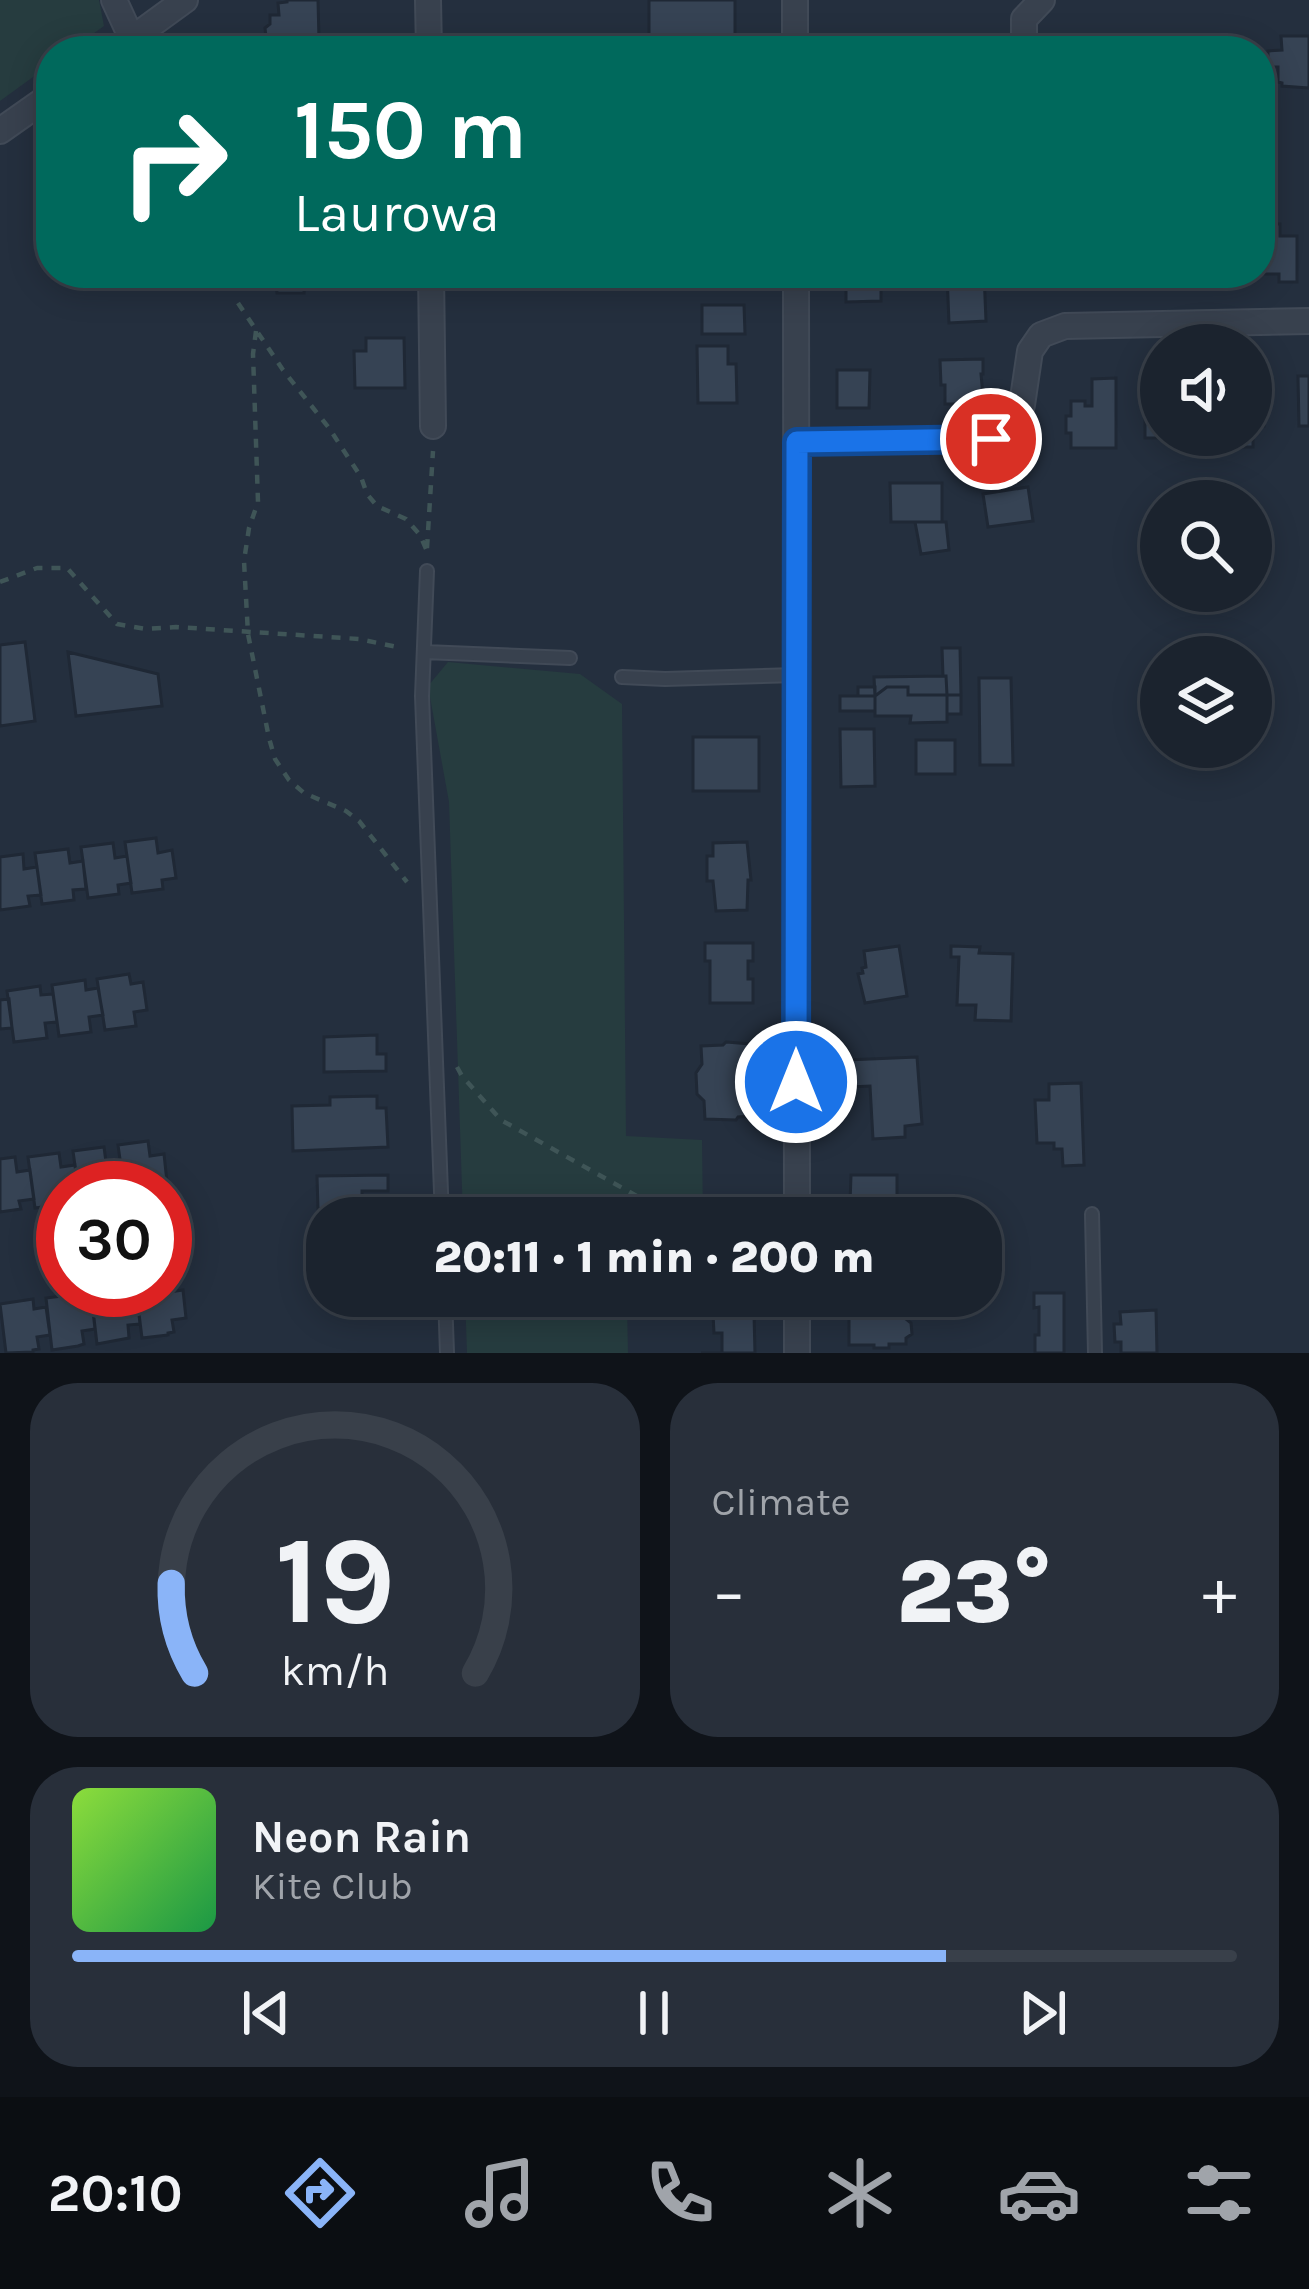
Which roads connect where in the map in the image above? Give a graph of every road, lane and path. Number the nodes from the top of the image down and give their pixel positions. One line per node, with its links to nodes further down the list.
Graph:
1 (114, 0): 6 (street)
2 (185, 0): 7 (street)
3 (428, 0): 8 (street)
4 (795, 0): 9 (street)
5 (1042, 0): 10 (street)
6 (122, 36)
7 (136, 36)
8 (428, 36)
9 (795, 36)
10 (1024, 36)
11 (36, 105): 12 (street)
12 (0, 130)
13 (431, 288): 18 (street)
14 (796, 288): 19 (street)
15 (238, 303): 17 (path)
16 (1309, 321): 19 (street)
17 (256, 331): 18 (path); 22 (path)
18 (434, 426)
19 (797, 442): 25 (street)
20 (427, 571): 23 (lane)
21 (0, 582): 22 (path)
22 (248, 634): 23 (path); 27 (path)
23 (425, 652): 24 (lane); 27 (lane)
24 (570, 658)
25 (796, 675): 26 (lane); 31 (street)
26 (622, 677)
27 (431, 914): 28 (lane)
28 (434, 1023): 29 (lane); 30 (path)
29 (441, 1197)
30 (638, 1197)
31 (797, 1197)
32 (1092, 1214): 37 (lane)
33 (446, 1317): 35 (lane)
34 (797, 1317): 36 (street)
35 (447, 1353)
36 (797, 1353)
37 (1095, 1353)

